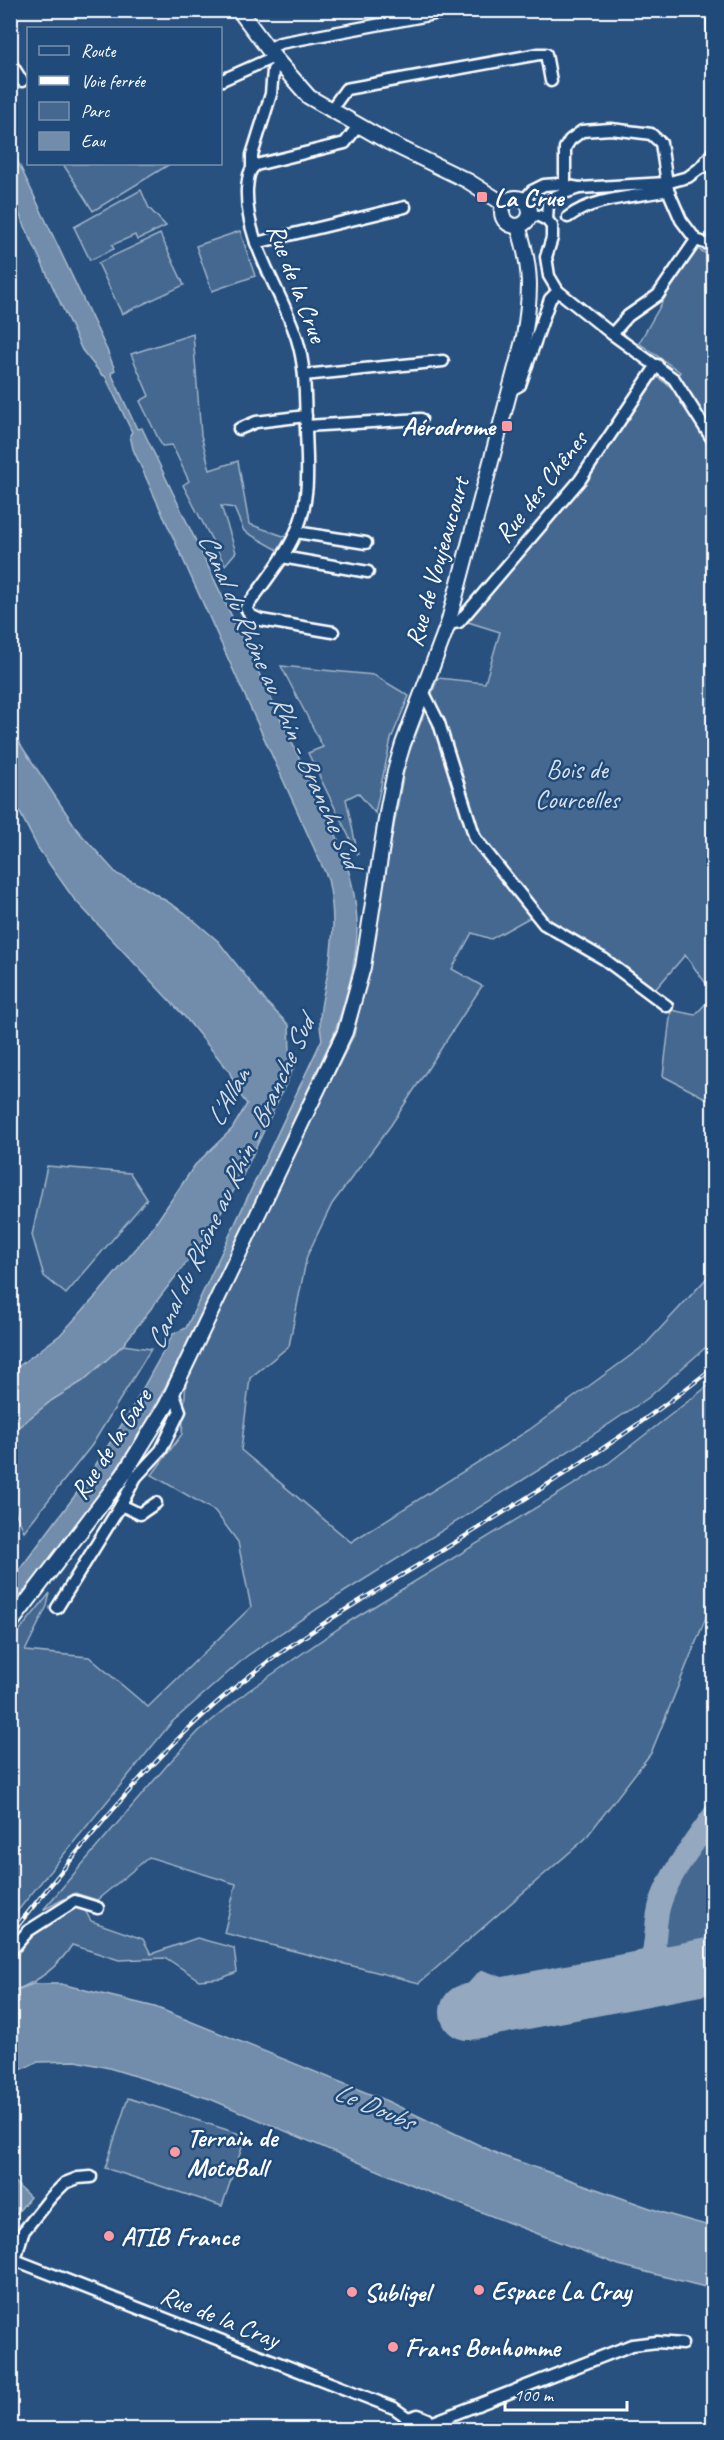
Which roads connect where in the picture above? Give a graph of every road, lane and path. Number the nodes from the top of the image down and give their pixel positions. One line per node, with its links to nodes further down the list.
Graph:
1 (239, 10): 4 (main road)
2 (456, 10): 4 (street)
3 (713, 10): 6 (street)
4 (272, 58): 7 (street); 10 (main road); 14 (street, Rue de la Crue)
5 (10, 62): 8 (street)
6 (714, 67)
7 (222, 80)
8 (22, 81)
9 (551, 81): 10 (street)
10 (330, 111): 11 (main road)
11 (358, 126): 14 (street); 20 (main road)
12 (714, 152): 15 (street)
13 (714, 163): 15 (street)
14 (252, 168): 27 (street, Rue de la Crue)
15 (700, 168): 17 (street)
16 (565, 185): 17 (street); 18 (street); 19 (street)
17 (667, 187): 18 (street); 23 (street); 26 (street)
18 (579, 188): 24 (street)
19 (524, 200): 20 (main road); 22 (main road)
20 (504, 204): 25 (main road)
21 (405, 207): 27 (street)
22 (530, 215): 24 (street); 25 (main road)
23 (568, 217)
24 (547, 220): 29 (street)
25 (518, 226): 34 (main road, Rue de Voujeaucourt)
26 (696, 240): 28 (street); 30 (street)
27 (256, 243): 33 (street, Rue de la Crue)
28 (714, 246)
29 (558, 291): 30 (street); 34 (street)
30 (612, 334): 32 (street)
31 (443, 361): 33 (street)
32 (657, 365): 38 (street); 43 (street, Rue des Chênes)
33 (304, 375): 36 (street, Rue de la Crue)
34 (509, 392): 43 (main road, Rue de Voujeaucourt)
35 (421, 419): 36 (street)
36 (306, 421): 37 (street); 39 (street, Rue de la Crue)
37 (239, 429)
38 (714, 442)
39 (296, 532): 40 (street); 41 (street, Rue de la Crue)
40 (366, 543)
41 (282, 557): 42 (street); 44 (street, Rue de la Crue)
42 (368, 572)
43 (453, 623): 45 (main road, Rue de Voujeaucourt)
44 (333, 632)
45 (424, 693): 46 (main road, Rue de Voujeaucourt); 47 (street)
46 (372, 909): 48 (main road, Rue de la Gare)
47 (667, 1006)
48 (130, 1476): 50 (street); 52 (main road, Rue de la Gare)
49 (156, 1503): 50 (street)
50 (121, 1505): 51 (street)
51 (57, 1608)
52 (10, 1624)
53 (98, 1908): 54 (street)
54 (10, 1952)
55 (91, 2177): 57 (street, Rue de la Cray)
56 (682, 2344): 58 (street)
57 (408, 2418): 58 (street, Rue de la Cray); 59 (street)
58 (432, 2426)
59 (401, 2430)

